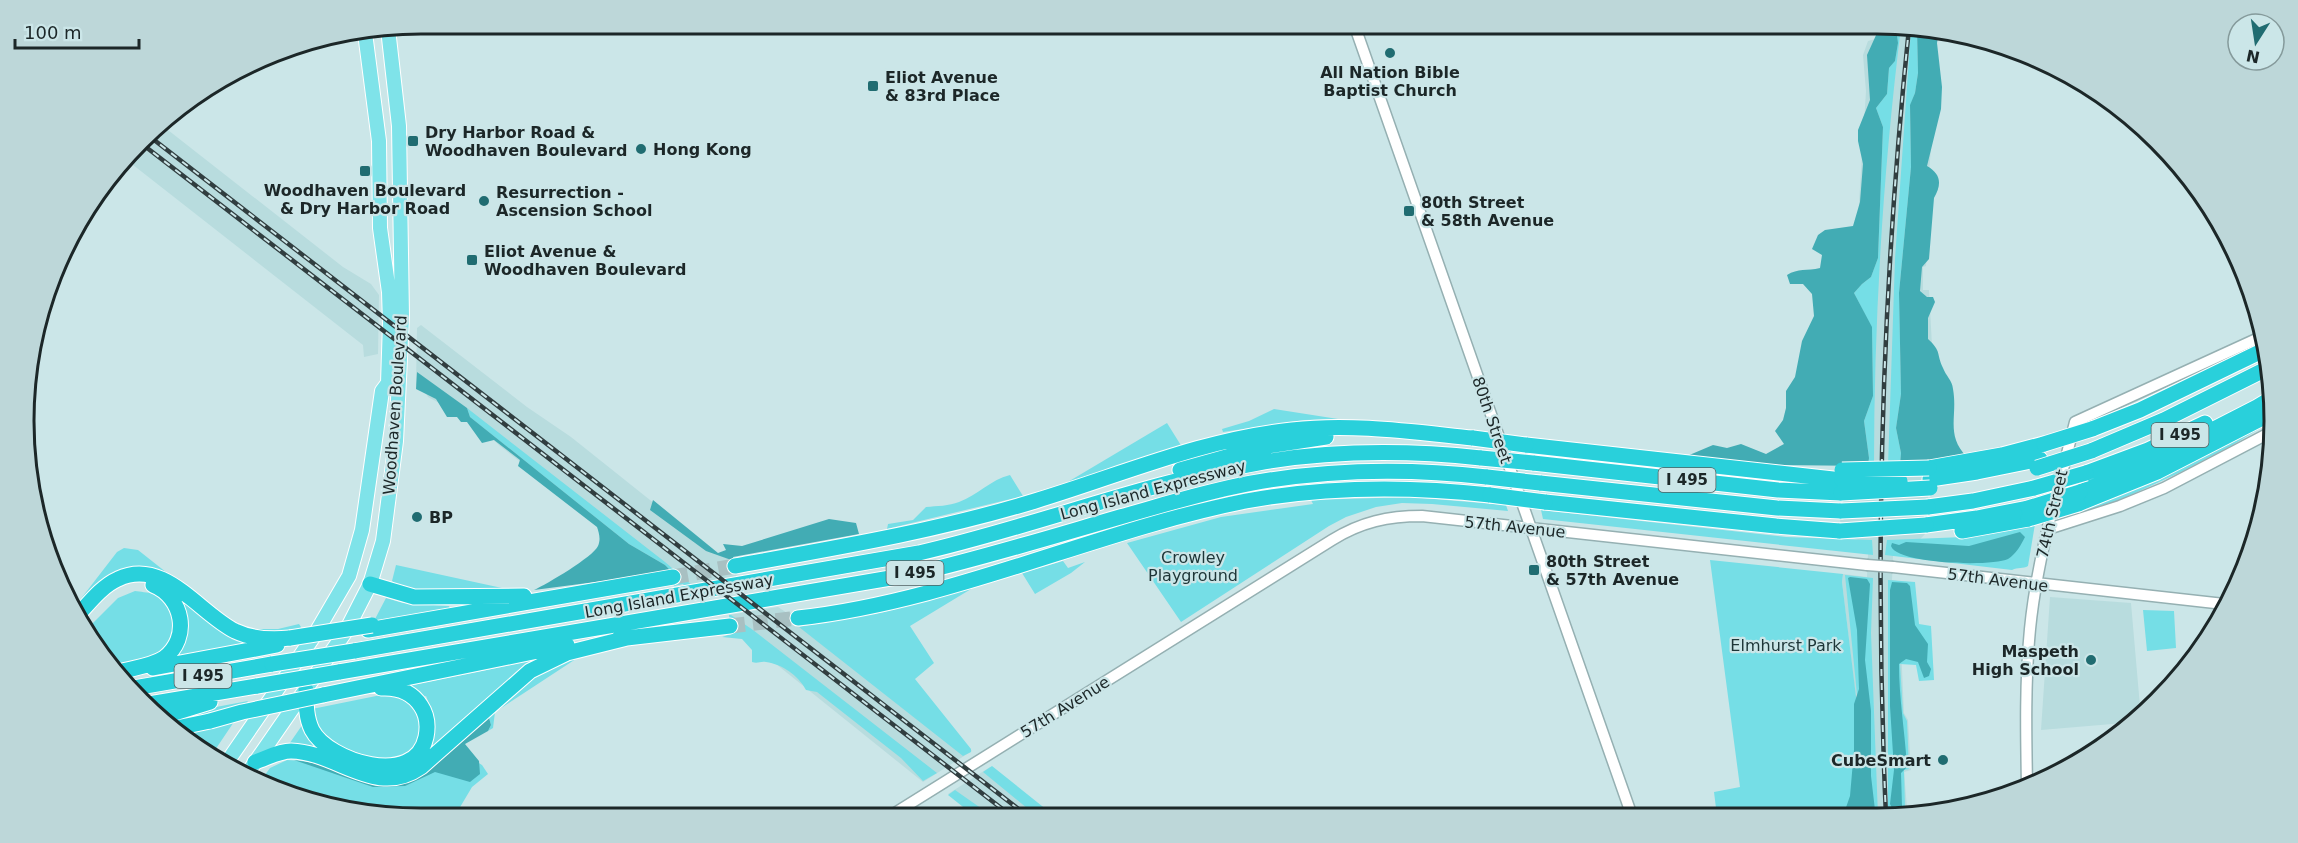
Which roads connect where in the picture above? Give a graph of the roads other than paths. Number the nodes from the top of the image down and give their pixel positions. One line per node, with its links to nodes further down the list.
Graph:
1 (1357, 34): 17 (street, 80th Street)
2 (389, 36): 22 (main road, Woodhaven Boulevard)
3 (366, 39): 20 (main road, Woodhaven Boulevard)
4 (2255, 340): 18 (street, 74th Street)
5 (2257, 353): 12 (highway, bridge)
6 (2260, 372): 12 (highway, Long Island Expressway / I 495, bridge)
7 (2263, 395): 34 (highway, Long Island Expressway / I 495, bridge)
8 (2263, 403): 15 (highway)
9 (2264, 416): 15 (highway)
10 (1395, 431): 14 (highway, bridge); 16 (highway); 19 (highway)
11 (2263, 436): 18 (street)
12 (2040, 457): 13 (highway); 13 (highway, Long Island Expressway / I 495)
13 (1930, 478): 14 (highway, bridge); 14 (highway, Long Island Expressway / I 495, bridge)
14 (1842, 481): 16 (highway, Long Island Expressway / I 495, bridge)
15 (2079, 498): 27 (highway, bridge)
16 (1110, 500): 35 (highway, Long Island Expressway / I 495, bridge)
17 (1530, 529): 23 (street, 57th Avenue, bridge); 45 (street, 57th Avenue); 46 (street, 80th Street)
18 (2048, 529): 23 (street, 74th Street)
19 (735, 566)
20 (349, 576): 22 (main road); 41 (main road, Woodhaven Boulevard)
21 (673, 577): 24 (highway)
22 (370, 584): 24 (highway); 36 (main road, Woodhaven Boulevard)
23 (2037, 584): 25 (street, 57th Avenue); 44 (street, 74th Street)
24 (580, 594): 31 (highway, bridge)
25 (2218, 603)
26 (83, 610): 31 (highway)
27 (798, 618)
28 (88, 619): 32 (highway)
29 (730, 626): 30 (highway)
30 (627, 638): 37 (highway); 42 (highway)
31 (288, 641): 33 (highway)
32 (126, 671)
33 (127, 672)
34 (255, 686): 38 (highway, Long Island Expressway / I 495); 39 (highway)
35 (140, 687)
36 (306, 690): 37 (highway); 42 (main road, Woodhaven Boulevard)
37 (322, 698): 40 (highway, bridge)
38 (156, 703)
39 (169, 715)
40 (183, 727)
41 (230, 758)
42 (255, 762): 43 (main road, Woodhaven Boulevard)
43 (250, 769)
44 (2027, 778)
45 (903, 808)
46 (1629, 808)

